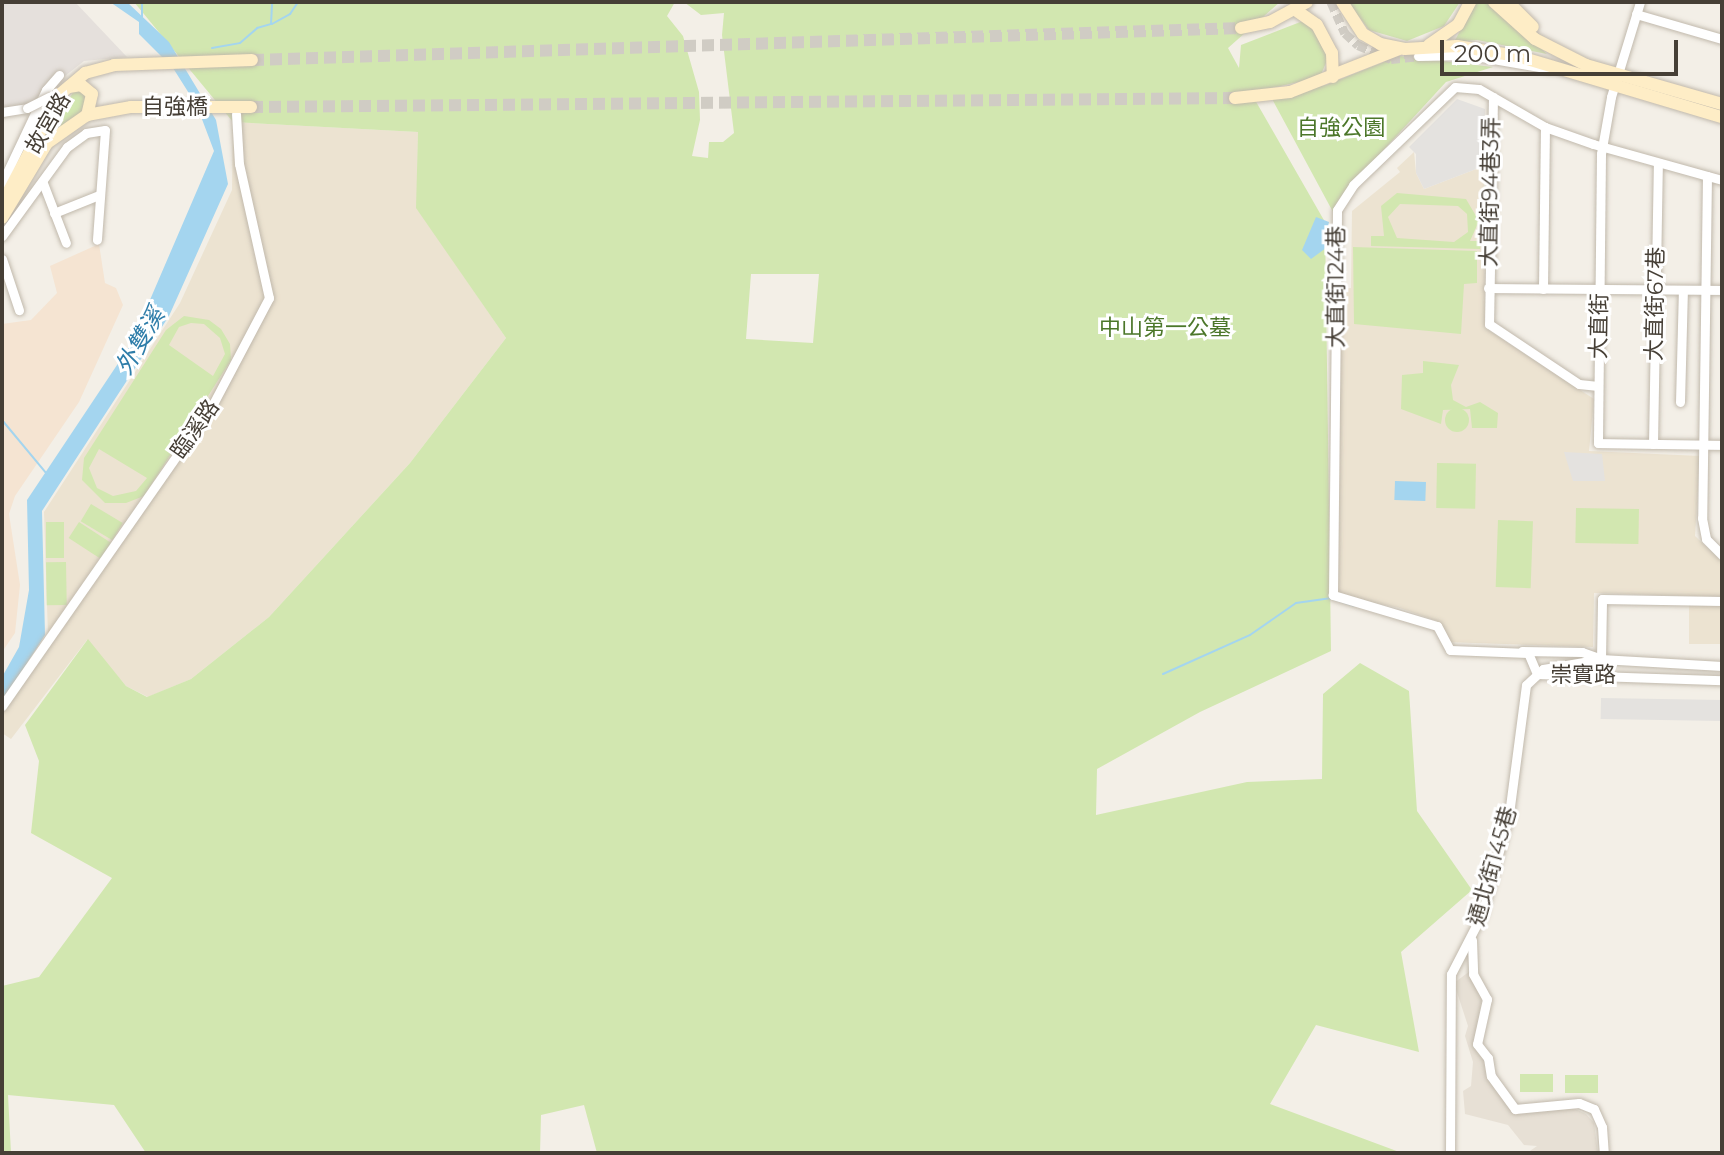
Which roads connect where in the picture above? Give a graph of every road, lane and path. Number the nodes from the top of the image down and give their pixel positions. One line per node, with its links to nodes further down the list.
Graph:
1 (1342, 2): 10 (main road)
2 (1470, 2): 11 (main road)
3 (1494, 2): 12 (main road)
4 (1508, 2): 12 (main road)
5 (1640, 2): 7 (street, 大直街)
6 (1302, 5): 8 (main road); 16 (main road)
7 (1636, 14): 9 (street); 17 (street, 大直街)
8 (1241, 28)
9 (1722, 39)
10 (1399, 49): 11 (main road); 16 (main road)
11 (1418, 52): 17 (main road)
12 (1562, 53): 17 (main road)
13 (252, 60): 14 (main road, 自強橋)
14 (114, 65): 18 (main road, 故宮路)
15 (59, 75): 33 (street)
16 (1333, 77): 20 (main road)
17 (1615, 81): 21 (main road); 27 (main road); 29 (street, 大直街)
18 (59, 93): 24 (street, bridge); 26 (main road); 36 (main road, 故宮路)
19 (1493, 97): 28 (street, 大直街124巷); 43 (street, 大直街94巷3弄); 58 (street, 大直街124巷)
20 (1235, 98)
21 (1722, 104)
22 (131, 107): 23 (main road, 自強橋); 26 (main road, 故宮路)
23 (251, 107)
24 (2, 112)
25 (236, 114): 63 (street, 臨溪路)
26 (87, 115): 38 (main road, 故宮路)
27 (1722, 117)
28 (1545, 127): 29 (street, 大直街124巷); 44 (street)
29 (1602, 147): 30 (street, 大直街124巷); 45 (street, 大直街)
30 (1658, 163): 31 (street, 大直街124巷); 46 (street, 大直街67巷)
31 (1707, 176): 32 (street, 大直街124巷); 48 (street)
32 (1722, 180)
33 (2, 183)
34 (43, 183): 35 (street); 37 (street); 39 (street)
35 (99, 195): 37 (street); 40 (street)
36 (2, 204)
37 (54, 213): 41 (street)
38 (2, 218)
39 (2, 236)
40 (97, 240)
41 (66, 243)
42 (2, 259): 50 (street)
43 (1488, 288): 44 (street); 51 (street, 大直街94巷3弄)
44 (1543, 289): 45 (street)
45 (1600, 289): 46 (street); 51 (street, 大直街)
46 (1655, 290): 47 (street); 53 (street, 大直街67巷)
47 (1683, 290): 48 (street); 52 (street)
48 (1706, 290): 49 (street); 54 (street)
49 (1722, 290)
50 (19, 310)
51 (1598, 386): 53 (street, 大直街)
52 (1680, 402)
53 (1653, 444): 54 (street, 大直街)
54 (1703, 445): 55 (street, 大直街); 56 (street)
55 (1722, 445)
56 (1722, 555)
57 (1722, 601): 59 (street)
58 (1522, 651): 59 (street); 61 (street)
59 (1601, 659): 60 (street, 崇實路); 61 (street, 崇實路)
60 (1722, 666)
61 (1537, 674): 62 (street, 崇實路); 64 (street, 通北街145巷)
62 (1722, 680)
63 (2, 706)
64 (1472, 937): 65 (street, 通北街145巷); 66 (street)
65 (1450, 1153)
66 (1604, 1153)

